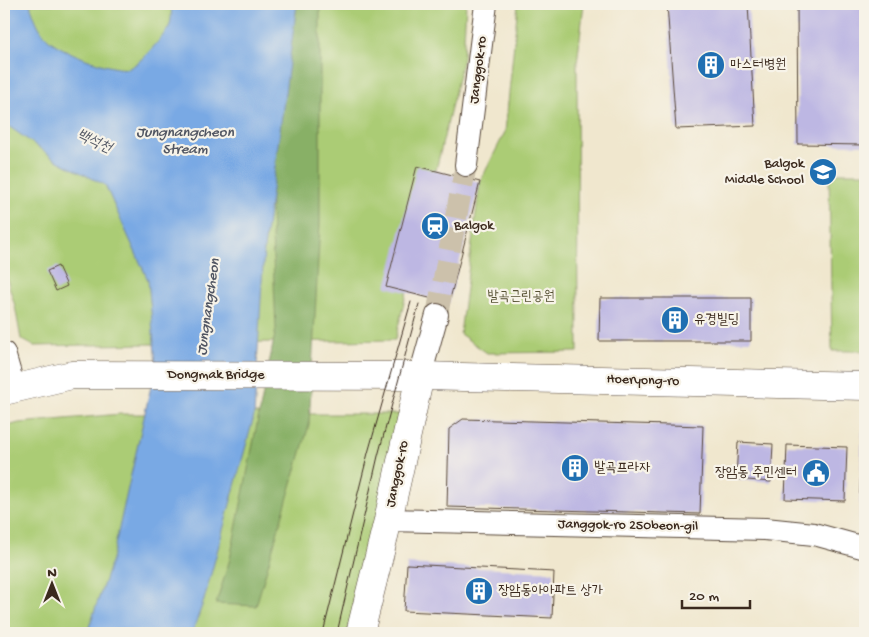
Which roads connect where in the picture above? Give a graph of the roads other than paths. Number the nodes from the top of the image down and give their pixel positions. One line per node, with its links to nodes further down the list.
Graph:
1 (486, 4): 2 (street, Janggok-ro)
2 (466, 165)
3 (437, 315): 5 (street, Janggok-ro)
4 (4, 353): 7 (street)
5 (420, 376): 6 (street, Hoeryong-ro); 7 (street, Dongmak Bridge); 8 (street, Janggok-ro)
6 (865, 386)
7 (9, 389)
8 (388, 520): 9 (street, Janggok-ro 250beon-gil); 10 (street, Janggok-ro)
9 (865, 548)
10 (360, 633)

